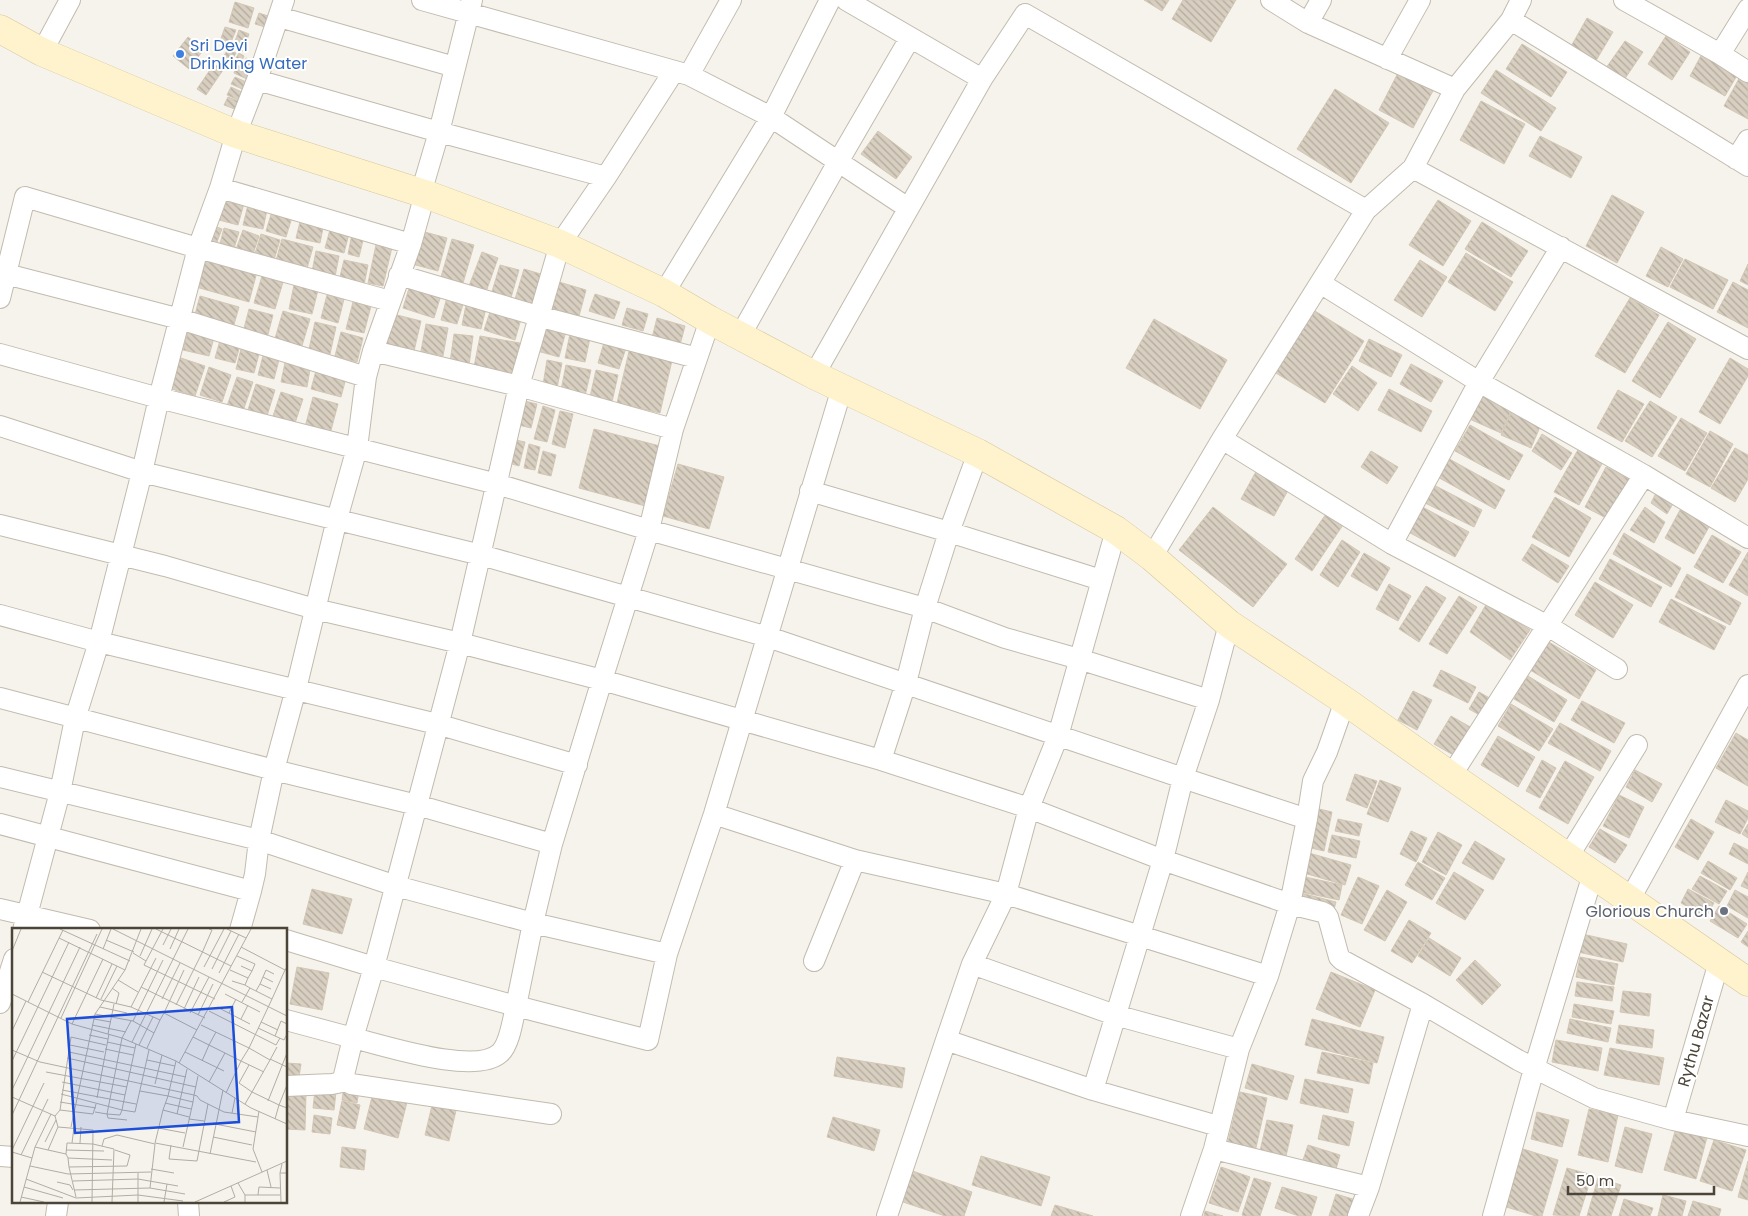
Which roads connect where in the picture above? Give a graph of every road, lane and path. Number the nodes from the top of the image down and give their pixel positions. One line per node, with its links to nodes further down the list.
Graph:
1 (70, 0): 19 (street)
2 (422, 0): 11 (street)
3 (731, 0): 24 (street)
4 (830, 0): 28 (street)
5 (846, 0): 18 (street)
6 (1271, 0): 16 (street)
7 (1322, 0): 16 (street)
8 (1420, 0): 21 (street)
9 (1521, 0): 15 (street)
10 (1624, 0): 20 (street)
11 (470, 6): 22 (street); 24 (street)
12 (1029, 7): 25 (street); 39 (street)
13 (282, 8): 22 (street); 26 (street)
14 (1748, 9): 20 (street)
15 (1511, 20): 27 (street); 33 (street)
16 (1308, 23): 21 (street)
17 (0, 29): 19 (main road)
18 (910, 38): 25 (street); 32 (street)
19 (42, 52): 30 (main road)
20 (1720, 54): 23 (street)
21 (1387, 59): 27 (street)
22 (455, 66): 29 (street)
23 (1748, 72)
24 (681, 73): 28 (street); 35 (street)
25 (982, 79): 38 (street)
26 (257, 80): 29 (street); 30 (street)
27 (1455, 89): 34 (street)
28 (771, 118): 32 (street); 47 (street)
29 (439, 132): 35 (street); 37 (street)
30 (236, 134): 36 (street); 37 (main road)
31 (1748, 140): 33 (street)
32 (838, 162): 38 (street); 53 (street)
33 (1742, 162)
34 (1413, 168): 39 (street); 42 (street)
35 (606, 177): 41 (street)
36 (220, 188): 40 (street); 43 (street)
37 (423, 194): 40 (street); 41 (main road)
38 (908, 208): 58 (street)
39 (1366, 210): 46 (street)
40 (411, 244): 45 (street)
41 (560, 244): 47 (main road); 50 (street)
42 (1561, 247): 54 (street); 60 (street)
43 (198, 248): 44 (street); 49 (street); 51 (street)
44 (6, 274): 48 (street); 51 (street)
45 (399, 275): 49 (street); 50 (street)
46 (1320, 283): 60 (street); 66 (street)
47 (664, 293): 52 (main road)
48 (0, 298)
49 (390, 301): 55 (street)
50 (538, 316): 57 (street); 61 (street)
51 (180, 319): 59 (street); 63 (street)
52 (710, 320): 53 (main road); 57 (street)
53 (740, 336): 58 (main road)
54 (1748, 349)
55 (373, 351): 59 (street); 61 (street)
56 (0, 354): 63 (street)
57 (697, 358): 65 (street)
58 (814, 375): 62 (main road)
59 (366, 377): 67 (street)
60 (1479, 382): 70 (street); 79 (street)
61 (519, 386): 65 (street); 71 (street)
62 (842, 388): 68 (main road); 72 (street)
63 (159, 398): 67 (street); 69 (street)
64 (0, 426): 69 (street)
65 (673, 429): 75 (street)
66 (1222, 439): 79 (street); 82 (street)
67 (357, 448): 71 (street); 73 (street)
68 (978, 453): 76 (main road); 77 (street)
69 (142, 472): 73 (street); 80 (street)
70 (1644, 475): 78 (street); 90 (street)
71 (497, 484): 75 (street); 81 (street)
72 (810, 491): 77 (street); 83 (street)
73 (337, 519): 81 (street); 87 (street)
74 (0, 525): 80 (street)
75 (649, 530): 83 (street); 85 (street)
76 (1116, 530): 82 (main road); 84 (street)
77 (950, 532): 84 (street); 86 (street)
78 (1748, 538)
79 (1392, 544): 90 (street)
80 (120, 555): 87 (street); 92 (street)
81 (481, 555): 85 (street); 93 (street)
82 (1152, 557): 89 (main road)
83 (787, 569): 86 (street); 91 (street)
84 (1101, 580): 94 (street)
85 (628, 597): 91 (street); 96 (street)
86 (925, 608): 94 (street); 97 (street)
87 (315, 609): 93 (street); 99 (street)
88 (0, 615): 92 (street)
89 (1229, 624): 101 (street); 102 (main road)
90 (1548, 626): 95 (street); 111 (street)
91 (768, 637): 97 (street); 104 (street)
92 (99, 642): 99 (street); 103 (street)
93 (460, 643): 96 (street); 105 (street)
94 (1079, 659): 101 (street); 106 (street)
95 (1617, 669)
96 (602, 680): 104 (street); 109 (street)
97 (906, 683): 106 (street); 108 (street)
98 (1748, 685): 130 (street)
99 (296, 689): 105 (street); 110 (street)
100 (0, 698): 103 (street)
101 (1209, 700): 113 (street)
102 (1345, 701): 111 (main road); 118 (street)
103 (75, 719): 110 (street); 114 (street)
104 (741, 721): 108 (street); 117 (street)
105 (438, 724): 109 (street); 115 (street)
106 (1058, 736): 113 (street); 116 (street)
107 (1637, 745): 123 (street)
108 (881, 760): 116 (street)
109 (577, 765): 122 (street)
110 (274, 770): 115 (street); 121 (street)
111 (1451, 776): 123 (main road)
112 (0, 777): 114 (street)
113 (1183, 778): 118 (street); 125 (street)
114 (60, 792): 120 (street); 121 (street)
115 (417, 805): 122 (street); 127 (street)
116 (1029, 808): 125 (street); 129 (street)
117 (714, 814): 124 (street); 139 (street)
118 (1307, 819): 131 (street)
119 (0, 824): 120 (street)
120 (47, 836): 128 (street); 133 (street)
121 (259, 840): 127 (street); 128 (street)
122 (552, 844): 134 (street)
123 (1568, 857): 126 (main road)
124 (855, 860): 129 (street); 140 (street)
125 (1163, 860): 131 (street); 137 (street)
126 (1593, 874): 130 (main road); 155 (street)
127 (396, 886): 134 (street); 144 (street)
128 (250, 891): 136 (street)
129 (1006, 894): 137 (street); 142 (street)
130 (1630, 899): 141 (main road)
131 (1290, 904): 145 (street); 148 (street)
132 (0, 909): 133 (street)
133 (26, 923): 135 (street)
134 (533, 923): 139 (street); 149 (street)
135 (72, 928)
136 (244, 928)
137 (1140, 937): 145 (street); 150 (street)
138 (288, 941): 144 (street)
139 (667, 954): 149 (street)
140 (814, 961)
141 (1718, 962): 146 (main road); 160 (street, Rythu Bazar)
142 (972, 964): 150 (street); 153 (street)
143 (12, 966): 147 (street)
144 (374, 967): 149 (street); 152 (street)
145 (1268, 976): 154 (street)
146 (1748, 982)
147 (4, 994)
148 (1422, 1004): 155 (street); 164 (street)
149 (516, 1006): 152 (street)
150 (1115, 1015): 154 (street); 158 (street)
151 (288, 1021): 152 (street)
152 (353, 1038): 156 (street)
153 (946, 1040): 158 (street); 165 (street)
154 (1239, 1049): 161 (street)
155 (1534, 1069): 160 (street); 168 (street)
156 (347, 1081): 157 (street); 159 (street)
157 (288, 1086)
158 (1093, 1090): 161 (street)
159 (552, 1114)
160 (1673, 1120): 162 (street)
161 (1218, 1126): 163 (street)
162 (1748, 1136)
163 (1214, 1149): 164 (street); 166 (street)
164 (1369, 1188): 167 (street)
165 (887, 1216)
166 (1191, 1216)
167 (1358, 1216)
168 (1493, 1216)

